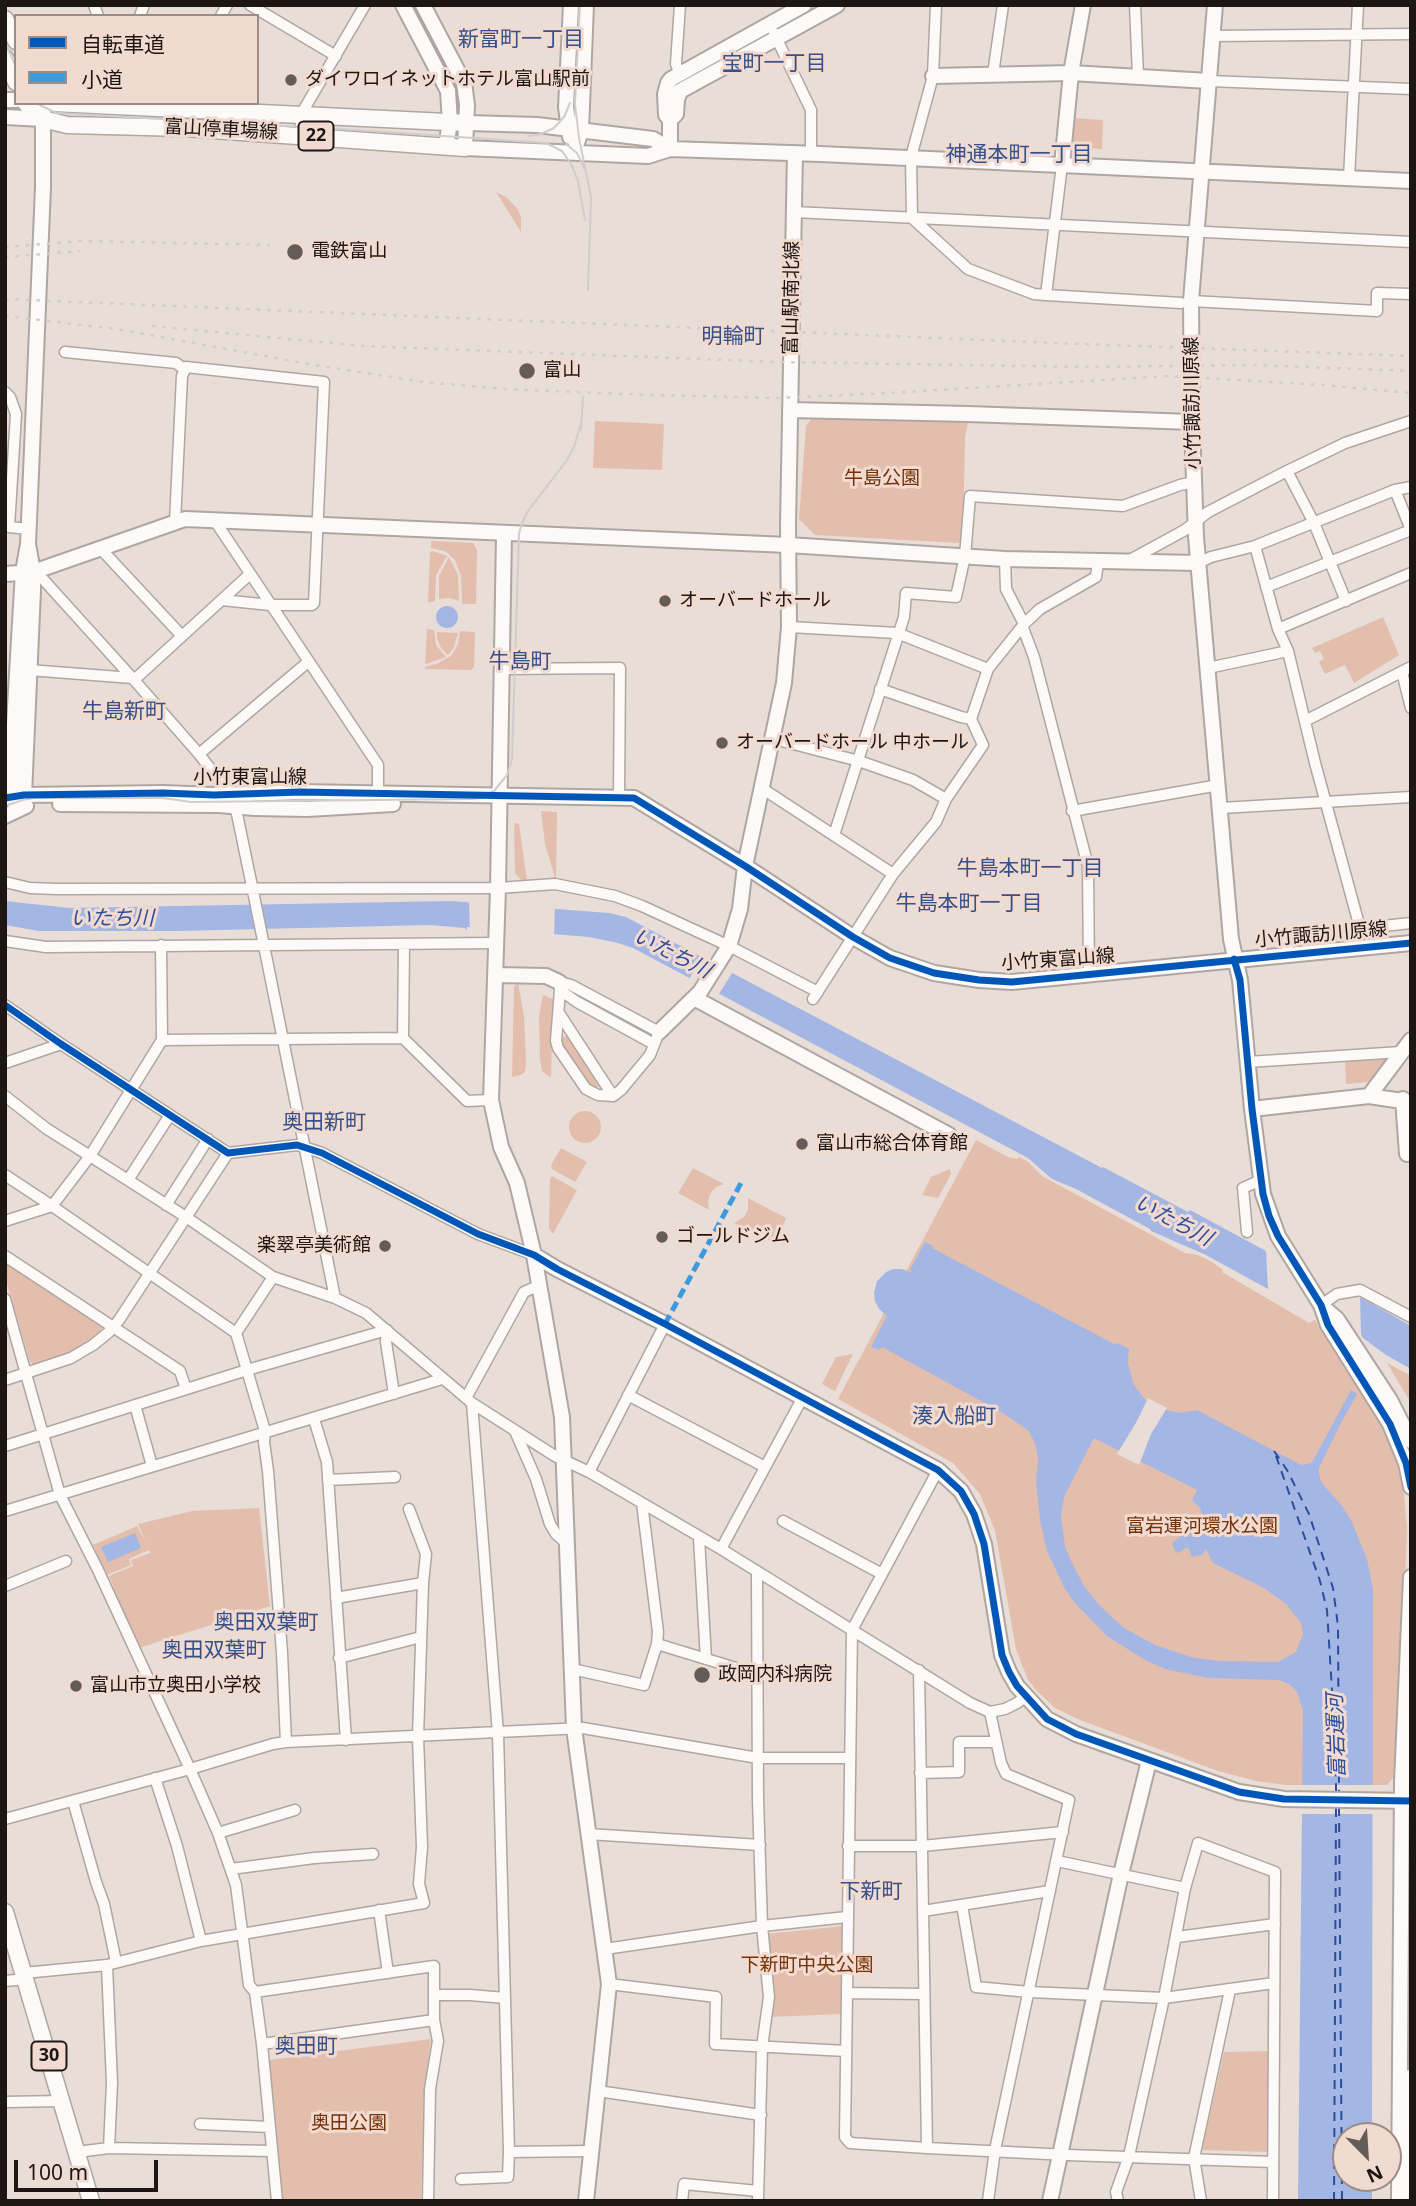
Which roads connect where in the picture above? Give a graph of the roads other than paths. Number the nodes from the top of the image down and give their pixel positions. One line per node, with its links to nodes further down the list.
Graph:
1 (250, 5): 24 (street)
2 (365, 5): 24 (street)
3 (403, 5): 42 (street)
4 (423, 5): 43 (street)
5 (571, 5): 44 (street)
6 (586, 5): 44 (street)
7 (680, 5): 26 (street)
8 (837, 5): 17 (street)
9 (936, 5): 29 (street)
10 (1003, 5): 28 (street)
11 (1083, 5): 27 (street)
12 (1135, 5): 30 (street)
13 (1215, 5): 21 (street, 小竹諏訪川原線)
14 (1358, 5): 19 (street)
15 (802, 6): 17 (street); 18 (street)
16 (5, 19): 22 (main road)
17 (808, 21): 23 (street)
18 (770, 23): 23 (street); 26 (street)
19 (1357, 34): 20 (street); 21 (street); 33 (street)
20 (1411, 34)
21 (1212, 36): 32 (street, 小竹諏訪川原線)
22 (14, 37)
23 (777, 37): 41 (street); 51 (street)
24 (336, 56): 39 (street)
25 (5, 58): 31 (main road)
26 (679, 73): 41 (street)
27 (1071, 73): 28 (street); 30 (street); 53 (street)
28 (993, 74): 29 (street)
29 (933, 76): 52 (street)
30 (1138, 76): 32 (street)
31 (14, 78)
32 (1209, 81): 33 (street); 54 (street, 小竹諏訪川原線)
33 (1354, 86): 34 (street); 55 (street)
34 (1411, 89)
35 (28, 105): 38 (main road)
36 (115, 105): 37 (main road, 富山停車場線 / 22)
37 (184, 107): 39 (main road, 富山停車場線 / 22)
38 (43, 111): 40 (street); 45 (main road, 富山停車場線 / 22); 81 (street)
39 (300, 116): 42 (main road, 富山停車場線 / 22); 45 (street)
40 (5, 117)
41 (670, 120): 48 (street)
42 (450, 123): 43 (main road, 富山停車場線 / 22); 46 (street)
43 (467, 123): 44 (street); 47 (street)
44 (574, 131): 48 (street); 49 (street)
45 (302, 135): 46 (main road, 富山停車場線 / 22)
46 (446, 146): 47 (main road, 富山停車場線 / 22)
47 (465, 148): 49 (street)
48 (670, 149): 49 (street); 50 (street)
49 (574, 152)
50 (795, 153): 51 (street); 57 (street, 富山駅南北線)
51 (811, 153): 52 (street)
52 (911, 157): 53 (street); 58 (street)
53 (1062, 165): 54 (street); 59 (street)
54 (1203, 172): 55 (street); 60 (street, 小竹諏訪川原線)
55 (1349, 178): 56 (street)
56 (1411, 181)
57 (794, 212): 58 (street); 68 (street, 富山駅南北線)
58 (912, 218): 59 (street); 63 (street)
59 (1054, 224): 60 (street); 63 (street)
60 (1196, 230): 61 (street); 64 (street, 小竹諏訪川原線)
61 (1411, 242)
62 (1411, 294): 64 (street)
63 (1046, 295): 64 (street)
64 (1186, 302): 70 (street, 小竹諏訪川原線)
65 (65, 352): 66 (street)
66 (184, 369): 77 (street); 80 (street)
67 (5, 392): 72 (street)
68 (790, 411): 70 (street); 83 (street, 富山駅南北線)
69 (1411, 421): 71 (street)
70 (1192, 422): 73 (street, 小竹諏訪川原線)
71 (1287, 471): 78 (street); 79 (street)
72 (8, 480): 81 (street)
73 (1194, 482): 78 (street, 小竹諏訪川原線); 86 (street)
74 (1411, 487): 75 (street)
75 (1395, 490): 79 (street); 90 (street)
76 (215, 521): 77 (street); 80 (street); 95 (street)
77 (175, 522): 85 (street)
78 (1196, 522): 89 (street); 91 (street, 小竹諏訪川原線)
79 (1314, 523): 84 (street); 90 (street)
80 (319, 526): 82 (street); 99 (street)
81 (29, 529): 92 (street)
82 (504, 534): 83 (street); 108 (street)
83 (789, 545): 86 (street); 101 (street, 富山駅南北線)
84 (1255, 546): 91 (street); 96 (street)
85 (100, 548): 92 (street); 104 (street)
86 (965, 556): 87 (street); 103 (street)
87 (1005, 559): 88 (street); 100 (street)
88 (1098, 562): 89 (street); 100 (street)
89 (1127, 562): 91 (street)
90 (1329, 562): 96 (street); 98 (street)
91 (1198, 563): 107 (street, 小竹諏訪川原線)
92 (28, 572): 93 (street); 110 (street); 112 (street); 129 (street)
93 (5, 573)
94 (1411, 573): 98 (street)
95 (250, 575): 97 (street); 99 (street)
96 (1266, 587): 102 (street)
97 (222, 600): 99 (street); 104 (street)
98 (1346, 601): 102 (street)
99 (270, 605): 106 (street)
100 (1024, 624): 109 (street); 131 (street)
101 (789, 627): 103 (street); 117 (street, 富山駅南北線)
102 (1278, 629): 105 (street)
103 (898, 633): 109 (street); 113 (street)
104 (182, 636): 112 (street)
105 (1288, 651): 107 (street); 116 (street)
106 (308, 662): 118 (street); 127 (street)
107 (1208, 668): 120 (street, 小竹諏訪川原線)
108 (500, 669): 122 (street); 124 (street)
109 (988, 669): 115 (street)
110 (29, 670): 112 (street); 129 (street)
111 (1407, 670): 114 (street); 116 (street)
112 (133, 679): 118 (street)
113 (880, 689): 115 (street); 119 (street)
114 (1411, 708)
115 (971, 719): 125 (street)
116 (1305, 721): 128 (street)
117 (774, 739): 119 (street); 121 (street, 富山駅南北線)
118 (199, 754): 126 (street)
119 (859, 761): 125 (street); 132 (street)
120 (1219, 785): 130 (street, 小竹諏訪川原線); 131 (street)
121 (763, 789): 132 (street); 133 (street, 富山駅南北線)
122 (619, 796): 124 (street, 小竹東富山線); 133 (street, 小竹東富山線)
123 (1411, 797): 128 (street)
124 (498, 799): 127 (street, 小竹東富山線); 136 (street)
125 (946, 799): 134 (street)
126 (232, 800): 127 (street, 小竹東富山線); 129 (street, 小竹東富山線); 137 (street)
127 (378, 800)
128 (1325, 802): 130 (street); 139 (street)
129 (13, 803)
130 (1221, 808): 149 (street, 小竹諏訪川原線)
131 (1072, 811): 151 (street)
132 (834, 835): 134 (street)
133 (745, 866): 140 (street, 小竹東富山線); 147 (street, 富山駅南北線)
134 (893, 874): 140 (street)
135 (5, 882): 137 (street)
136 (498, 891): 137 (street); 143 (street); 147 (street)
137 (253, 892): 141 (street)
138 (1411, 923): 139 (street)
139 (1360, 928): 148 (street)
140 (853, 937): 147 (street); 151 (street, 小竹東富山線)
141 (264, 940): 145 (street); 146 (street); 158 (street)
142 (5, 941): 146 (street)
143 (496, 941): 145 (street); 150 (street)
144 (1411, 943): 148 (street, 小竹諏訪川原線)
145 (404, 944): 156 (street)
146 (161, 945): 159 (street)
147 (726, 952): 153 (street, 富山駅南北線)
148 (1287, 955): 149 (street, 小竹諏訪川原線)
149 (1234, 959): 151 (street, 小竹東富山線); 163 (street)
150 (496, 975): 152 (street); 169 (street)
151 (1088, 975)
152 (560, 986): 155 (street); 157 (street)
153 (697, 995): 157 (street, 富山駅南北線); 173 (street)
154 (5, 1005): 161 (street)
155 (559, 1013): 167 (street); 167 (street)
156 (403, 1038): 158 (street); 169 (street)
157 (656, 1038): 167 (street)
158 (283, 1039): 159 (street); 175 (street)
159 (162, 1040): 165 (street)
160 (1411, 1040): 162 (street)
161 (61, 1044): 164 (street); 165 (street)
162 (1401, 1052): 163 (street); 168 (street)
163 (1248, 1062): 171 (street)
164 (5, 1063)
165 (131, 1090): 172 (street); 178 (street)
166 (5, 1096): 178 (street)
167 (613, 1096)
168 (1369, 1096): 170 (street); 171 (street)
169 (491, 1100): 187 (street)
170 (1407, 1101): 177 (street)
171 (1252, 1109): 181 (street)
172 (170, 1115): 174 (street); 180 (street)
173 (949, 1135)
174 (208, 1139): 176 (street); 182 (street)
175 (304, 1147): 176 (street); 187 (street); 192 (street)
176 (228, 1153): 184 (street)
177 (1411, 1153)
178 (90, 1156): 180 (street); 183 (street)
179 (5, 1175): 183 (street)
180 (128, 1180): 182 (street)
181 (1261, 1180): 186 (street); 193 (street)
182 (166, 1205): 184 (street)
183 (52, 1206): 185 (street); 189 (street)
184 (186, 1217): 189 (street); 190 (street)
185 (5, 1221)
186 (1247, 1232)
187 (534, 1255): 191 (street); 197 (street)
188 (5, 1256): 198 (street)
189 (150, 1273): 198 (street); 200 (street)
190 (273, 1277): 192 (street); 200 (street)
191 (540, 1285): 209 (street); 217 (street)
192 (335, 1298): 199 (street)
193 (1317, 1298): 195 (street); 215 (street); 224 (street)
194 (5, 1299): 196 (street)
195 (1411, 1317)
196 (9, 1324): 202 (street)
197 (665, 1324): 207 (street); 208 (street)
198 (114, 1326): 202 (street); 205 (street)
199 (387, 1330): 201 (street); 203 (street); 206 (street)
200 (236, 1333): 201 (street)
201 (247, 1370): 205 (street); 213 (street)
202 (26, 1373): 204 (street); 214 (street)
203 (442, 1379): 206 (street); 209 (street)
204 (5, 1380)
205 (186, 1389): 210 (street)
206 (394, 1394): 211 (street)
207 (628, 1395): 219 (street); 221 (street)
208 (803, 1397): 219 (street); 220 (street)
209 (469, 1400): 212 (street); 252 (street)
210 (135, 1405): 214 (street); 218 (street)
211 (314, 1419): 213 (street); 223 (street)
212 (515, 1431): 217 (street); 231 (street)
213 (265, 1432): 218 (street); 255 (street)
214 (43, 1434): 216 (street); 225 (street)
215 (1411, 1441)
216 (5, 1446)
217 (563, 1461): 221 (street); 231 (street)
218 (152, 1466): 225 (street)
219 (765, 1467): 232 (street)
220 (938, 1469): 235 (street); 249 (street)
221 (589, 1472): 226 (street)
222 (395, 1477): 223 (street)
223 (328, 1480): 239 (street)
224 (1411, 1487)
225 (60, 1495): 228 (street); 260 (street)
226 (642, 1503): 230 (street); 243 (street)
227 (409, 1509): 237 (street)
228 (5, 1511)
229 (783, 1521): 235 (street)
230 (699, 1538): 232 (street); 245 (street)
231 (566, 1544): 246 (street)
232 (721, 1549): 234 (street)
233 (66, 1561): 238 (street)
234 (757, 1573): 241 (street); 248 (street)
235 (882, 1574): 241 (street)
236 (1411, 1577): 240 (street)
237 (423, 1583): 239 (street); 242 (street)
238 (5, 1586)
239 (336, 1598): 244 (street)
240 (1410, 1616): 264 (street)
241 (852, 1630): 247 (street); 258 (street)
242 (421, 1637): 244 (street); 253 (street)
243 (657, 1644): 245 (street); 246 (street)
244 (339, 1658): 254 (street)
245 (706, 1659): 248 (street)
246 (572, 1669): 251 (street)
247 (919, 1670): 250 (street); 261 (street)
248 (759, 1675): 257 (street)
249 (1025, 1696): 250 (street); 259 (street)
250 (990, 1712): 256 (street)
251 (574, 1728): 252 (street); 257 (street); 269 (street)
252 (498, 1733): 253 (street); 304 (street)
253 (418, 1737): 254 (street); 280 (street)
254 (346, 1741): 255 (street)
255 (286, 1742): 260 (street)
256 (996, 1742): 261 (street); 267 (street)
257 (758, 1758): 258 (street); 270 (street)
258 (849, 1758): 271 (street)
259 (1149, 1760): 264 (street); 276 (street)
260 (190, 1769): 262 (street); 268 (street)
261 (920, 1773): 272 (street)
262 (155, 1778): 263 (street); 288 (street)
263 (73, 1801): 266 (street); 290 (street)
264 (1407, 1801): 339 (street)
265 (295, 1810): 268 (street)
266 (5, 1819)
267 (1063, 1832): 272 (street); 274 (street)
268 (218, 1833): 275 (street)
269 (588, 1834): 270 (street); 289 (street)
270 (760, 1845): 285 (street)
271 (848, 1846): 272 (street); 283 (street)
272 (922, 1846): 281 (street)
273 (373, 1854): 275 (street)
274 (1057, 1861): 276 (street); 278 (street)
275 (230, 1869): 286 (street)
276 (1121, 1874): 277 (street); 303 (street)
277 (1185, 1888): 284 (street); 287 (street)
278 (1050, 1891): 279 (street); 299 (street)
279 (961, 1905): 281 (street); 299 (street)
280 (379, 1910): 286 (street); 292 (street)
281 (923, 1911): 302 (street)
282 (5, 1912): 293 (main road, 30)
283 (847, 1917): 285 (street); 300 (street)
284 (1275, 1924): 287 (street); 295 (street)
285 (762, 1926): 289 (street); 308 (street)
286 (243, 1933): 288 (street); 298 (street)
287 (1177, 1937): 305 (street)
288 (201, 1941): 290 (street)
289 (605, 1949): 296 (street)
290 (112, 1964): 293 (street); 316 (street)
291 (1411, 1971): 340 (street)
292 (388, 1973): 298 (street); 301 (street)
293 (25, 1976): 294 (street); 311 (main road, 30)
294 (5, 1981)
295 (1274, 1983): 297 (street); 326 (street)
296 (609, 1984): 308 (street); 310 (street)
297 (1230, 1990): 305 (street); 325 (street)
298 (255, 1992): 307 (street)
299 (1029, 1992): 303 (street); 318 (street)
300 (848, 1993): 302 (street); 309 (street)
301 (434, 1994): 304 (street); 306 (street)
302 (924, 1994): 317 (street)
303 (1094, 1995): 305 (street); 323 (street)
304 (505, 1998): 322 (street)
305 (1164, 1998): 324 (street)
306 (434, 2020): 307 (street); 331 (street)
307 (262, 2044): 315 (street)
308 (762, 2047): 309 (street); 313 (street)
309 (846, 2051): 317 (street)
310 (597, 2091): 313 (street); 320 (street)
311 (62, 2101): 312 (street); 321 (main road, 30)
312 (5, 2102)
313 (761, 2115): 328 (street)
314 (200, 2124): 315 (street)
315 (270, 2127): 319 (street)
316 (109, 2148): 319 (street); 321 (street)
317 (927, 2148): 318 (street)
318 (995, 2150): 323 (street); 334 (street)
319 (272, 2151): 330 (street)
320 (591, 2151): 322 (street); 332 (street)
321 (77, 2152): 329 (main road, 30)
322 (509, 2152): 327 (street)
323 (1060, 2155): 324 (street); 335 (street)
324 (1129, 2156): 325 (street); 336 (street)
325 (1194, 2158): 326 (street); 337 (street)
326 (1273, 2162): 338 (street)
327 (461, 2179)
328 (758, 2196): 333 (street)
329 (91, 2201)
330 (277, 2201)
331 (428, 2201)
332 (586, 2201)
333 (682, 2201)
334 (988, 2201)
335 (1050, 2201)
336 (1118, 2201)
337 (1201, 2201)
338 (1273, 2201)
339 (1398, 2201)
340 (1409, 2201)

